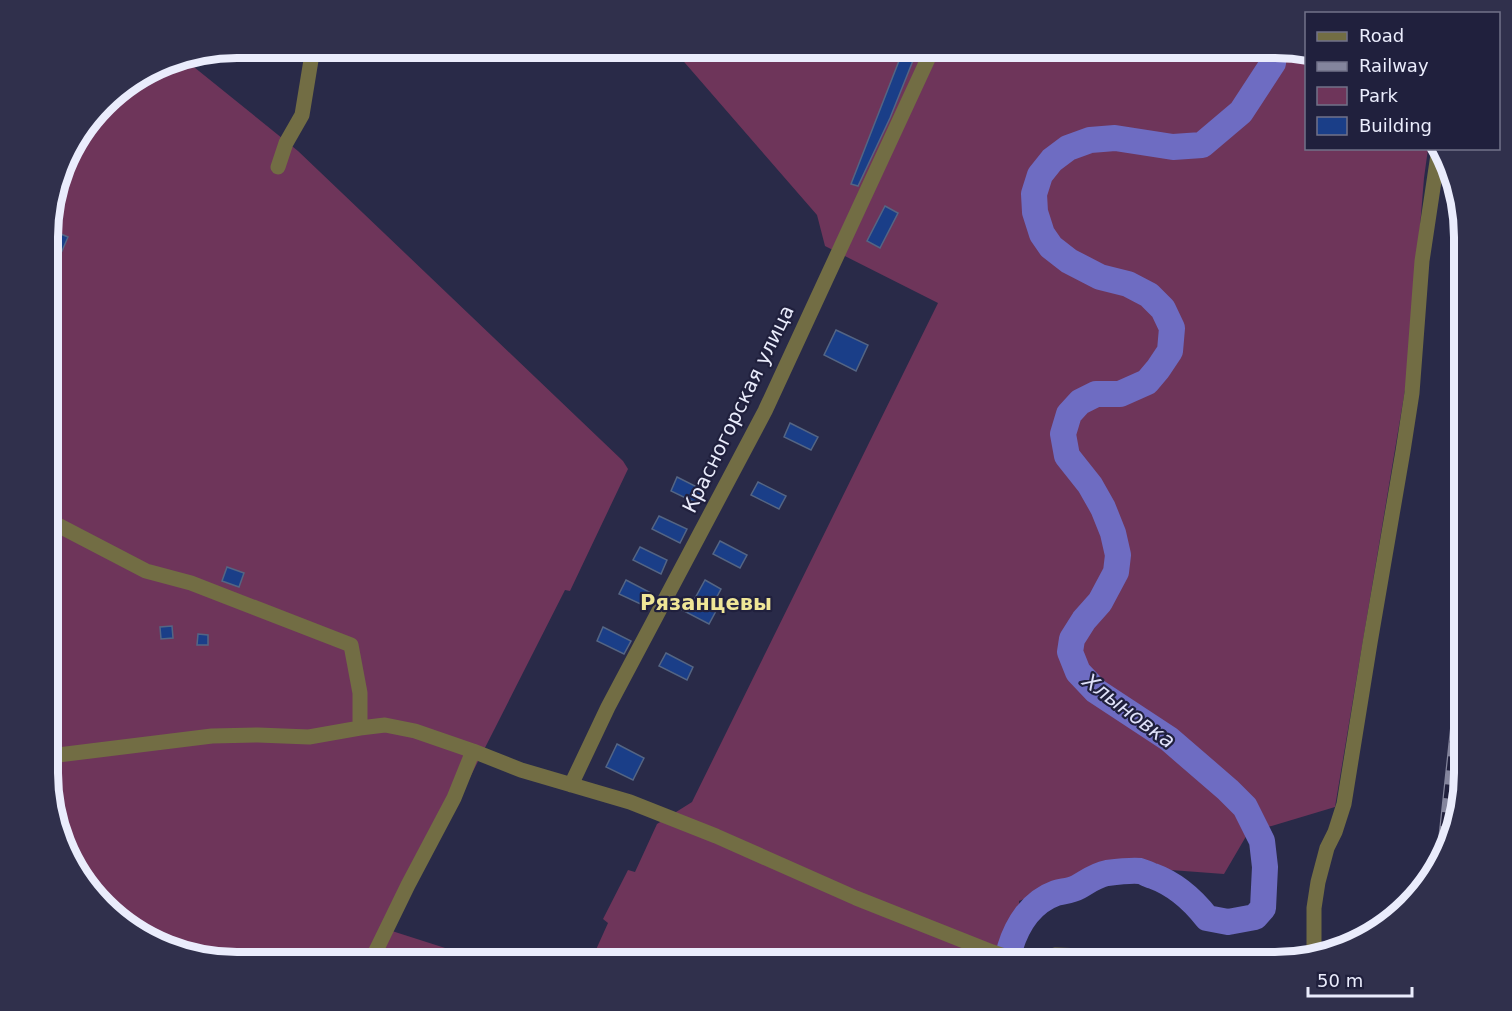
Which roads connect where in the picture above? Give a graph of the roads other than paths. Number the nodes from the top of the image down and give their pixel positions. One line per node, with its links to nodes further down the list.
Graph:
1 (928, 58): 9 (street, Красногорская улица)
2 (311, 59): 4 (street)
3 (1437, 162): 10 (street)
4 (278, 166)
5 (58, 525): 6 (street)
6 (360, 728): 7 (street); 8 (street)
7 (473, 751): 9 (street); 11 (street)
8 (58, 755)
9 (571, 785): 12 (street)
10 (1314, 948)
11 (375, 952)
12 (995, 952)

